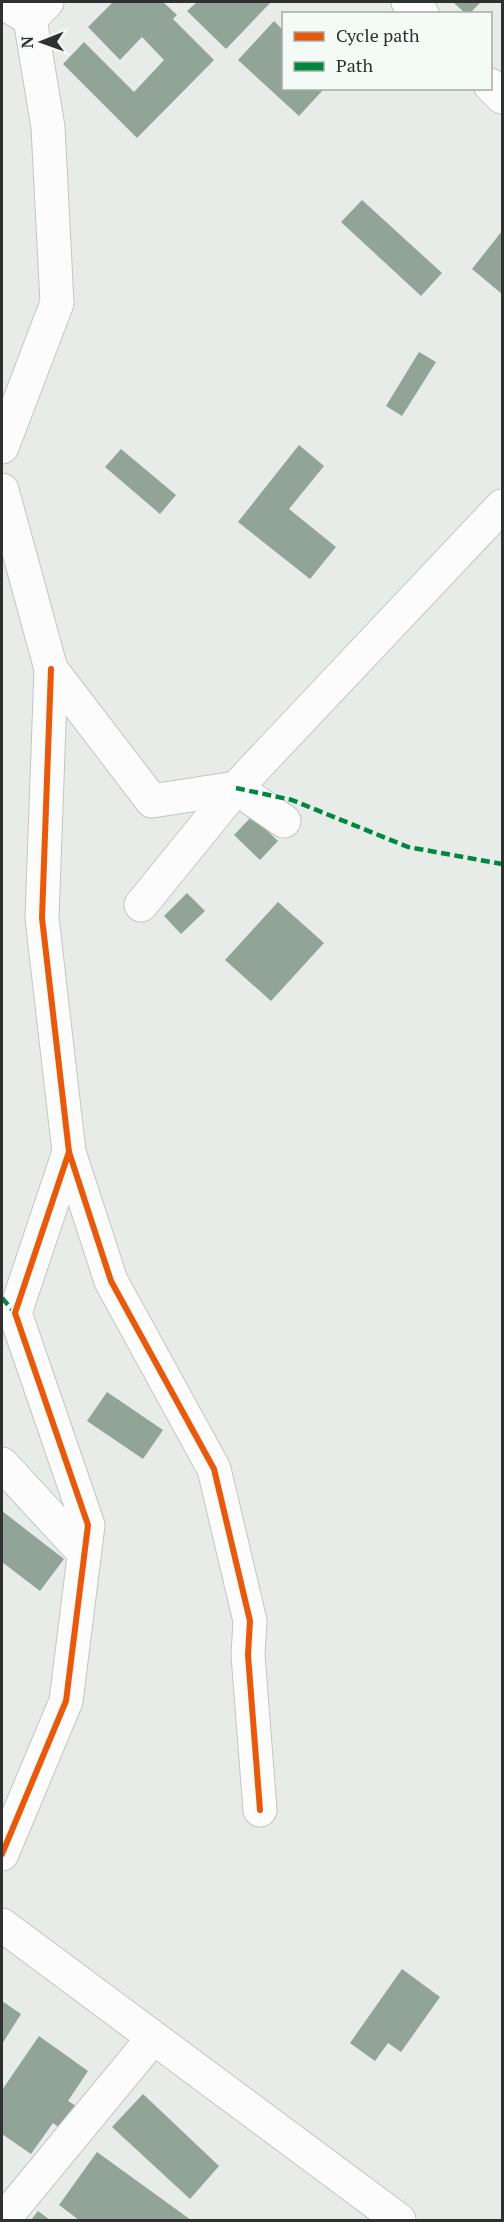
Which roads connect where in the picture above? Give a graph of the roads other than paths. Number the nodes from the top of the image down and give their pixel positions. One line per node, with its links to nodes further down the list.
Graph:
1 (2, 2): 3 (street)
2 (408, 2): 4 (street)
3 (39, 10): 5 (street)
4 (420, 12)
5 (2, 447)
6 (2, 490): 8 (street)
7 (502, 506): 9 (street)
8 (51, 669): 9 (street); 12 (street)
9 (236, 788): 10 (street); 11 (street)
10 (284, 821)
11 (141, 906)
12 (69, 1152): 14 (street); 15 (street)
13 (2, 1464): 14 (street)
14 (84, 1553): 16 (street)
15 (260, 1810)
16 (2, 1854)
17 (2, 1926): 18 (street)
18 (153, 2038): 19 (street); 20 (street)
19 (3, 2220)
20 (399, 2220)

